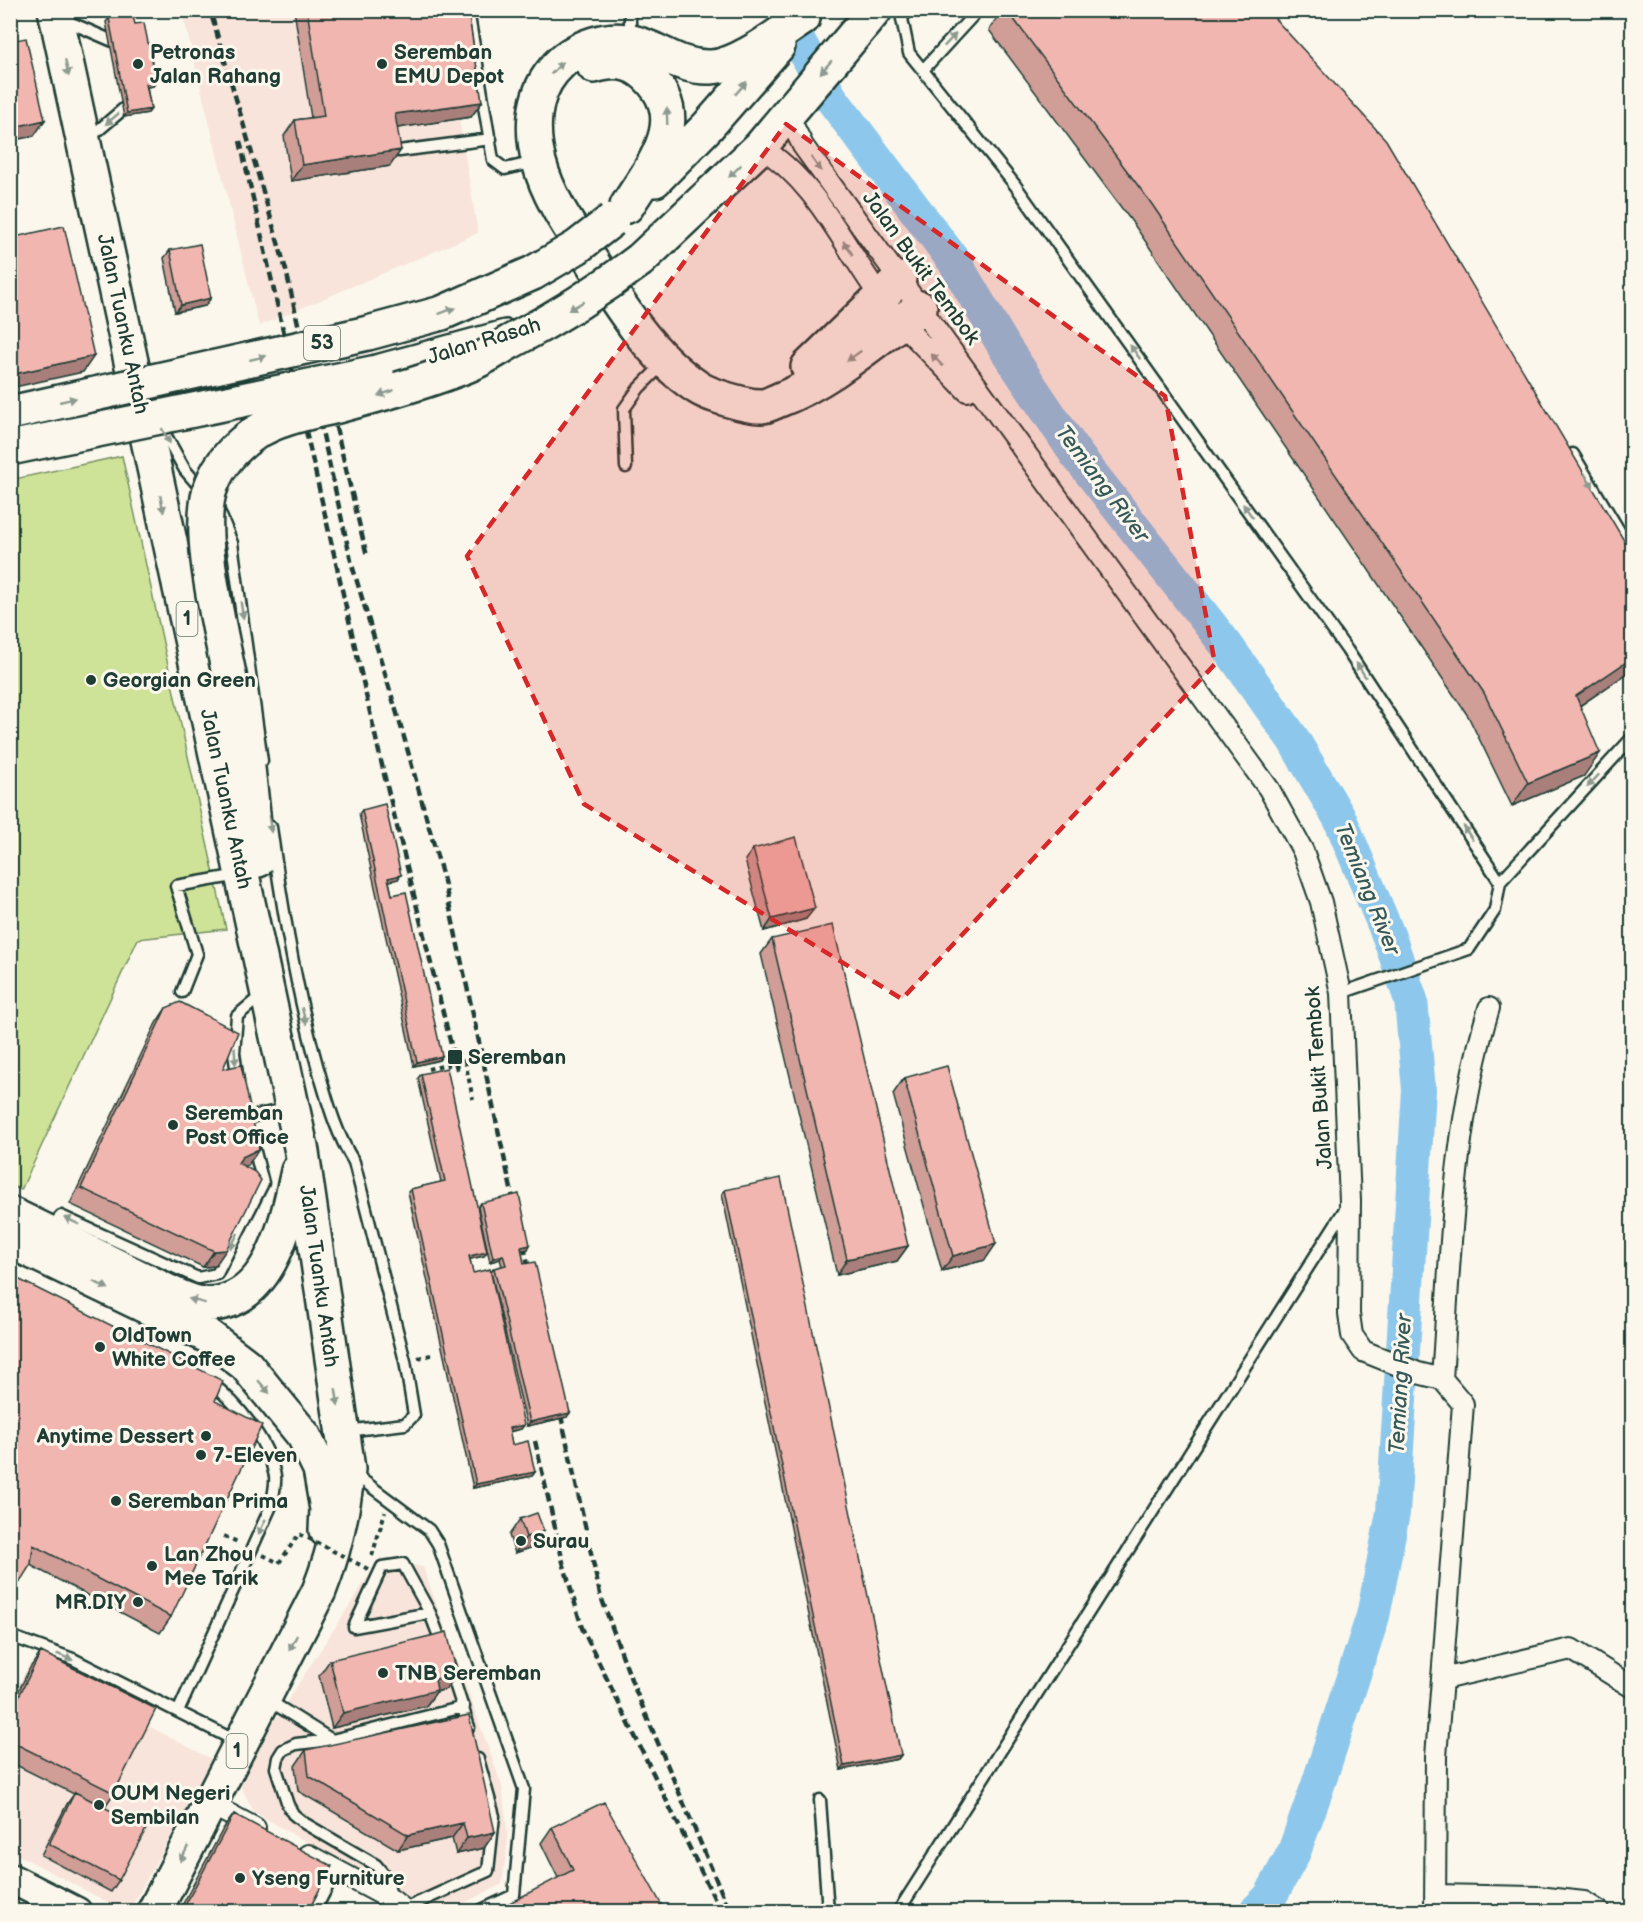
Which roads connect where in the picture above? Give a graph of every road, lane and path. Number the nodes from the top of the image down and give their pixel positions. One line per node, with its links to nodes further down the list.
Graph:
1 (468, 10): 13 (lane)
2 (875, 10): 12 (highway, Jalan Rasah / 53, one-way to 12)
3 (907, 10): 10 (lane)
4 (978, 10): 10 (lane, one-way to 4)
5 (56, 14): 9 (lane); 14 (highway, Jalan Tuanku Antah / 1, one-way to 14)
6 (807, 14): 8 (highway, Jalan Rasah / 53)
7 (630, 25): 8 (highway); 17 (highway, one-way to 7)
8 (769, 47): 18 (highway, Jalan Rasah / 53, one-way to 8)
9 (131, 57)
10 (923, 70): 32 (lane, one-way to 10)
11 (137, 86): 14 (lane, one-way to 14)
12 (794, 104): 15 (highway, Jalan Rasah / 53); 19 (street, Jalan Bukit Tembok, one-way to 19)
13 (490, 139): 16 (lane); 17 (lane)
14 (84, 143): 22 (highway, Jalan Tuanku Antah / 1)
15 (760, 147): 19 (street, Jalan Bukit Tembok, one-way to 15); 20 (highway, Jalan Rasah / 53, one-way to 20, bridge)
16 (399, 151)
17 (538, 162): 18 (highway, one-way to 17); 21 (highway)
18 (619, 213): 23 (highway, Jalan Rasah / 53, one-way to 18, bridge)
19 (900, 301): 21 (highway); 35 (street, Jalan Bukit Tembok)
20 (536, 328): 25 (highway, Jalan Rasah / 53, bridge); 33 (highway, one-way to 33, bridge)
21 (666, 360): 26 (lane)
22 (132, 364): 29 (lane, one-way to 29); 31 (highway, Jalan Tuanku Antah / 1, one-way to 31)
23 (10, 413)
24 (1566, 443): 27 (lane, one-way to 27)
25 (10, 448)
26 (626, 467)
27 (1632, 552)
28 (1632, 738): 32 (lane, one-way to 32)
29 (264, 776)
30 (270, 821): 48 (lane, one-way to 48)
31 (242, 874): 33 (highway, Jalan Tuanku Antah / 1); 34 (lane)
32 (1500, 882): 35 (lane)
33 (265, 981): 39 (highway, Jalan Tuanku Antah / 1); 40 (lane, one-way to 40)
34 (182, 992)
35 (1341, 993): 42 (street, Jalan Bukit Tembok)
36 (1489, 1008): 47 (street)
37 (429, 1078): 38 (path, bridge)
38 (473, 1098)
39 (291, 1107): 40 (lane); 41 (highway, Jalan Tuanku Antah / 1)
40 (244, 1108): 44 (lane, one-way to 44)
41 (302, 1152): 44 (highway, 1, one-way to 44); 48 (highway, Jalan Tuanku Antah / 1, one-way to 48)
42 (1350, 1201): 47 (street, Jalan Bukit Tembok); 77 (lane)
43 (10, 1214): 44 (highway, 1)
44 (47, 1232)
45 (10, 1241): 52 (highway, 1, one-way to 52)
46 (199, 1373): 59 (lane, one-way to 59)
47 (1442, 1379): 55 (street)
48 (342, 1432): 49 (highway, Jalan Tuanku Antah / 1)
49 (348, 1469): 50 (lane); 52 (highway, Jalan Tuanku Antah / 1)
50 (388, 1500): 51 (path, bridge); 75 (lane)
51 (308, 1538)
52 (320, 1591): 57 (highway, 1, one-way to 57)
53 (430, 1613): 53 (lane); 58 (lane)
54 (10, 1636): 59 (lane, one-way to 59)
55 (1443, 1679): 56 (street); 70 (street)
56 (1632, 1687)
57 (264, 1698): 60 (lane); 62 (highway, 1)
58 (464, 1707): 60 (lane); 61 (lane)
59 (178, 1712): 62 (lane)
60 (332, 1740): 71 (lane)
61 (473, 1742)
62 (241, 1744): 65 (highway, 1)
63 (477, 1753): 71 (lane)
64 (820, 1800): 76 (lane)
65 (210, 1804): 66 (street); 73 (highway, 1, one-way to 73)
66 (273, 1837)
67 (294, 1848): 68 (street)
68 (336, 1870): 71 (street); 74 (lane)
69 (10, 1878): 72 (street)
70 (1436, 1903): 78 (street)
71 (401, 1907)
72 (77, 1911)
73 (154, 1911)
74 (314, 1911)
75 (477, 1911)
76 (828, 1911)
77 (898, 1911)
78 (1600, 1911)

